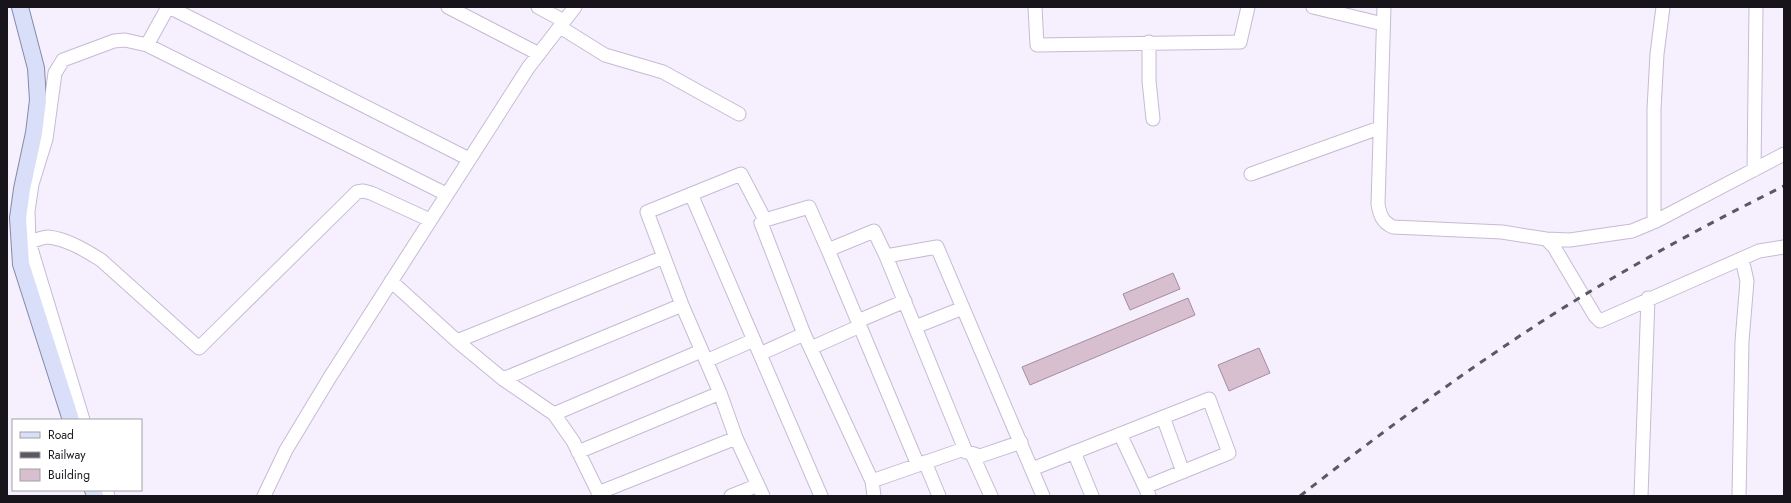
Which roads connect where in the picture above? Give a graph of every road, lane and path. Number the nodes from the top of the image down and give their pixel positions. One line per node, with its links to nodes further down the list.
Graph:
1 (20, 7): 26 (main road)
2 (168, 7): 15 (street); 21 (street)
3 (448, 7): 16 (street)
4 (538, 7): 12 (street)
5 (575, 7): 12 (street)
6 (1035, 7): 14 (street)
7 (1248, 7): 14 (street)
8 (1313, 7): 13 (street)
9 (1384, 7): 13 (street)
10 (1663, 7): 29 (street)
11 (1756, 7): 22 (street)
12 (562, 24): 16 (street); 17 (street)
13 (1383, 24): 19 (street)
14 (1149, 42): 18 (street)
15 (147, 45): 24 (street); 31 (street)
16 (539, 54): 21 (street)
17 (739, 114)
18 (1153, 119)
19 (1379, 128): 23 (street); 30 (street)
20 (1784, 154): 22 (street)
21 (469, 160): 24 (street)
22 (1754, 170): 29 (street)
23 (1251, 174)
24 (446, 194): 27 (street)
25 (691, 194): 28 (street); 35 (street); 45 (street)
26 (12, 218): 54 (main road)
27 (430, 220): 31 (street); 37 (street)
28 (764, 220): 33 (street); 44 (street)
29 (1654, 222): 30 (street)
30 (1546, 239): 38 (street)
31 (29, 242): 55 (street)
32 (1784, 247): 36 (street)
33 (828, 250): 34 (street); 42 (street)
34 (886, 256): 39 (street); 41 (street)
35 (664, 257): 40 (street); 46 (street)
36 (1742, 259): 38 (street); 78 (street)
37 (391, 281): 46 (street); 69 (street)
38 (1648, 298): 77 (street)
39 (905, 301): 42 (street); 43 (street)
40 (682, 305): 49 (street); 50 (street)
41 (963, 308): 43 (street); 58 (street)
42 (859, 324): 47 (street); 62 (street)
43 (916, 328): 61 (street)
44 (804, 334): 47 (street); 48 (street)
45 (754, 340): 48 (street); 49 (street)
46 (457, 341): 50 (street)
47 (811, 348): 65 (street)
48 (760, 354): 71 (street)
49 (703, 356): 51 (street); 52 (street)
50 (503, 379): 52 (street)
51 (720, 394): 57 (street); 59 (street)
52 (554, 414): 59 (street)
53 (1163, 417): 56 (street); 64 (street); 64 (street)
54 (70, 419)
55 (83, 419)
56 (1120, 434): 60 (street); 67 (street)
57 (736, 438): 66 (street); 68 (street)
58 (1021, 442): 61 (street); 63 (street)
59 (578, 452): 68 (street)
60 (1074, 452): 63 (street); 76 (street)
61 (969, 453): 62 (street); 74 (street)
62 (922, 464): 65 (street); 73 (street)
63 (1032, 469): 75 (street)
64 (1183, 472): 67 (street)
65 (872, 481): 72 (street)
66 (761, 491): 70 (street)
67 (1147, 492)
68 (599, 494)
69 (264, 496)
70 (731, 496)
71 (821, 496)
72 (874, 496)
73 (939, 496)
74 (991, 496)
75 (1043, 496)
76 (1092, 496)
77 (1641, 496)
78 (1739, 496)

